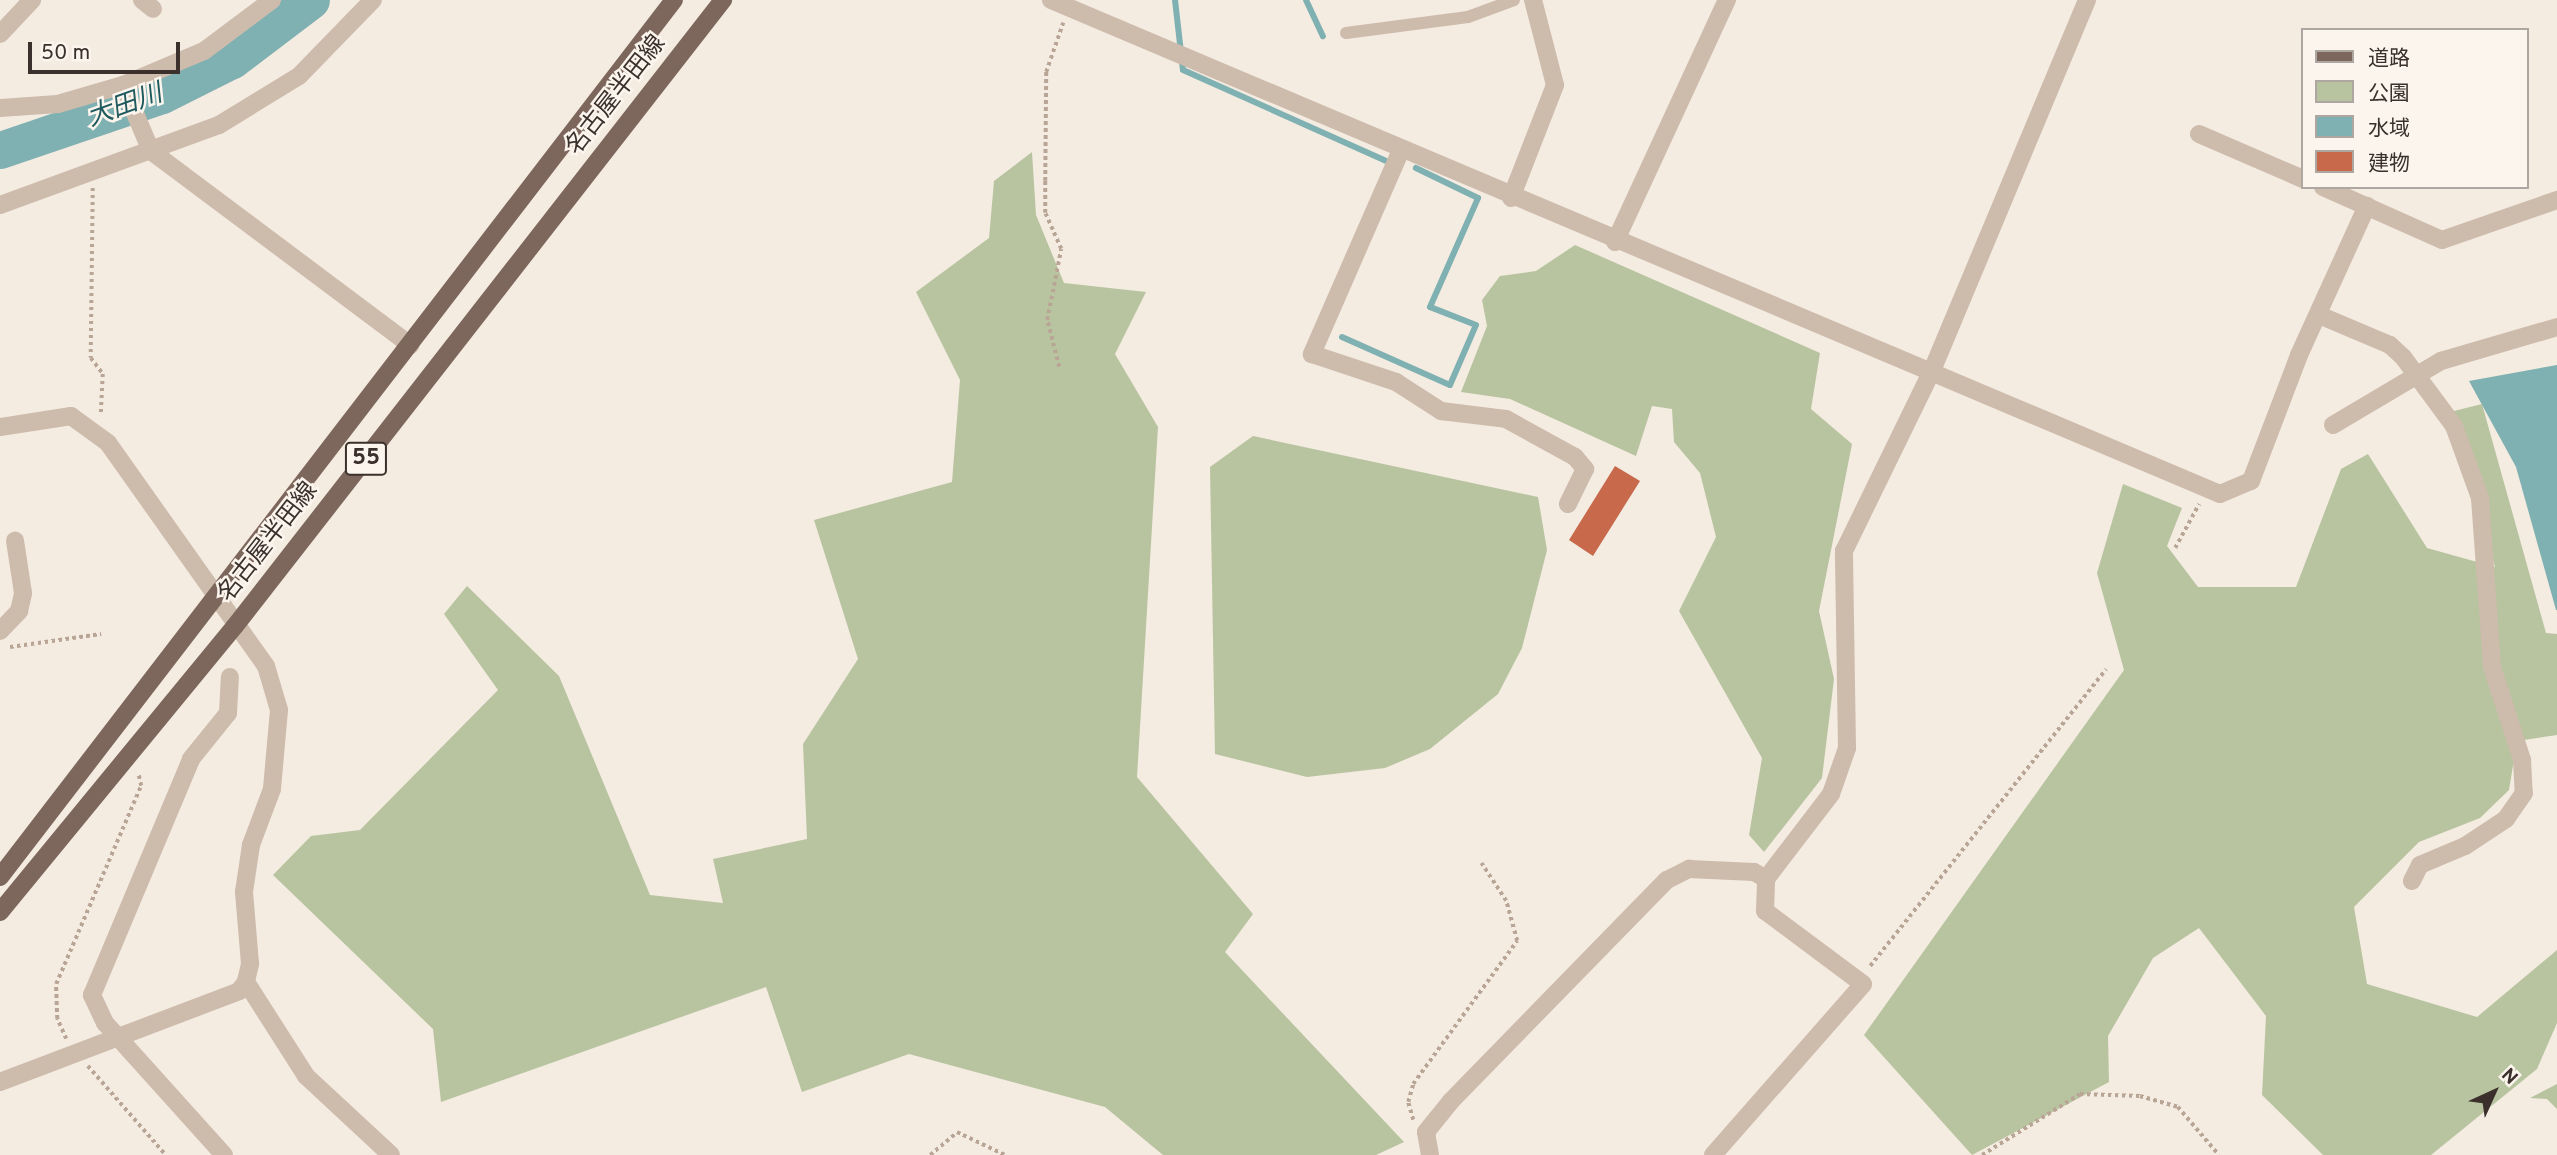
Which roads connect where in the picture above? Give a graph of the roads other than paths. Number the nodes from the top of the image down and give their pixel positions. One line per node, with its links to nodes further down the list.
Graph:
1 (32, 0): 12 (street)
2 (272, 0): 13 (street)
3 (373, 0): 17 (street)
4 (674, 0): 27 (main road, 名古屋半田線 / 55)
5 (723, 0): 35 (main road, 名古屋半田線 / 55)
6 (1051, 0): 16 (street)
7 (1514, 0): 11 (lane)
8 (1533, 0): 20 (street)
9 (1727, 0): 24 (street)
10 (2087, 0): 29 (street)
11 (1346, 33)
12 (0, 34)
13 (122, 85): 14 (street); 17 (street)
14 (0, 108)
15 (2199, 134): 18 (street)
16 (1401, 150): 20 (street); 32 (street)
17 (151, 151): 22 (street); 27 (street)
18 (2302, 179)
19 (2328, 189): 23 (street)
20 (1511, 198): 24 (street)
21 (2557, 200): 23 (street)
22 (0, 205)
23 (2367, 206): 25 (street)
24 (1615, 242): 29 (street)
25 (2319, 314): 28 (street); 29 (street)
26 (2557, 327): 28 (street)
27 (410, 345): 34 (main road, 名古屋半田線 / 55)
28 (2416, 372): 30 (street); 40 (street)
29 (1931, 373): 39 (street)
30 (2333, 425)
31 (0, 428): 34 (street)
32 (1569, 504)
33 (15, 541): 36 (street)
34 (219, 594): 35 (street); 38 (main road, 名古屋半田線 / 55)
35 (235, 626): 41 (main road, 名古屋半田線 / 55); 42 (street)
36 (1, 639)
37 (230, 677): 43 (street)
38 (0, 877)
39 (1766, 879): 47 (street); 48 (street)
40 (2412, 881)
41 (0, 912)
42 (246, 982): 43 (street); 46 (street)
43 (119, 1036): 44 (street); 45 (street)
44 (0, 1082)
45 (224, 1155)
46 (391, 1155)
47 (1430, 1155)
48 (1713, 1155)

